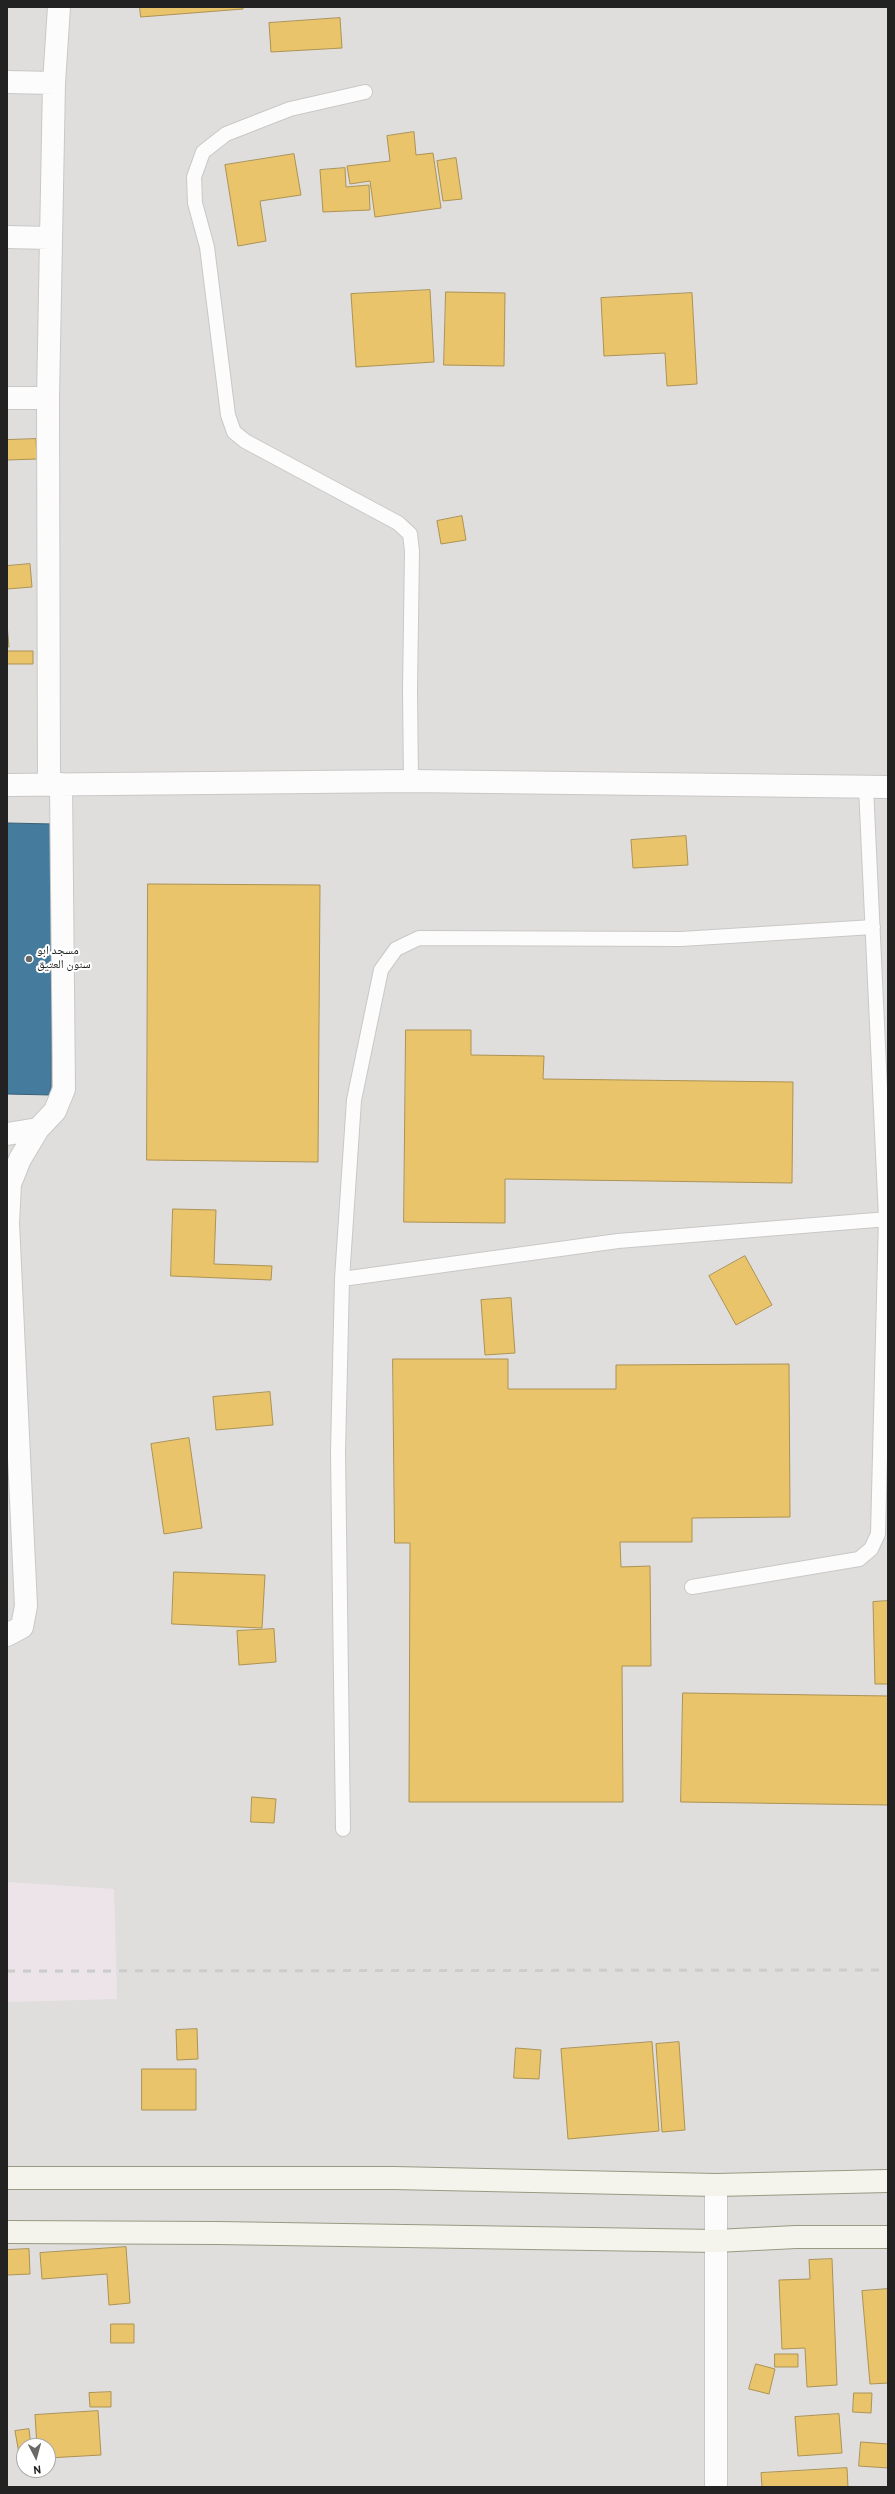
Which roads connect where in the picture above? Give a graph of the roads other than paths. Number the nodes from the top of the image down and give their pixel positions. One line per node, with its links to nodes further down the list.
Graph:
1 (59, 7): 3 (street)
2 (7, 82): 3 (street)
3 (54, 83): 6 (street)
4 (365, 92): 9 (lane)
5 (7, 237): 6 (street)
6 (51, 238): 8 (street)
7 (7, 398): 8 (street)
8 (48, 398): 10 (street)
9 (411, 781): 10 (street); 12 (street)
10 (55, 784): 11 (street); 15 (street)
11 (7, 785)
12 (866, 787): 13 (street); 14 (lane)
13 (888, 787)
14 (873, 927): 17 (lane); 18 (lane)
15 (38, 1129): 16 (street); 19 (street)
16 (7, 1134)
17 (887, 1219): 18 (lane); 20 (lane)
18 (342, 1279): 22 (lane)
19 (11, 1329): 21 (street)
20 (692, 1587)
21 (7, 1635)
22 (343, 1829)
23 (7, 2178): 25 (main road)
24 (888, 2181): 25 (main road)
25 (716, 2185): 28 (street)
26 (7, 2232): 28 (main road)
27 (888, 2237): 28 (main road)
28 (716, 2241): 29 (street)
29 (716, 2487)

